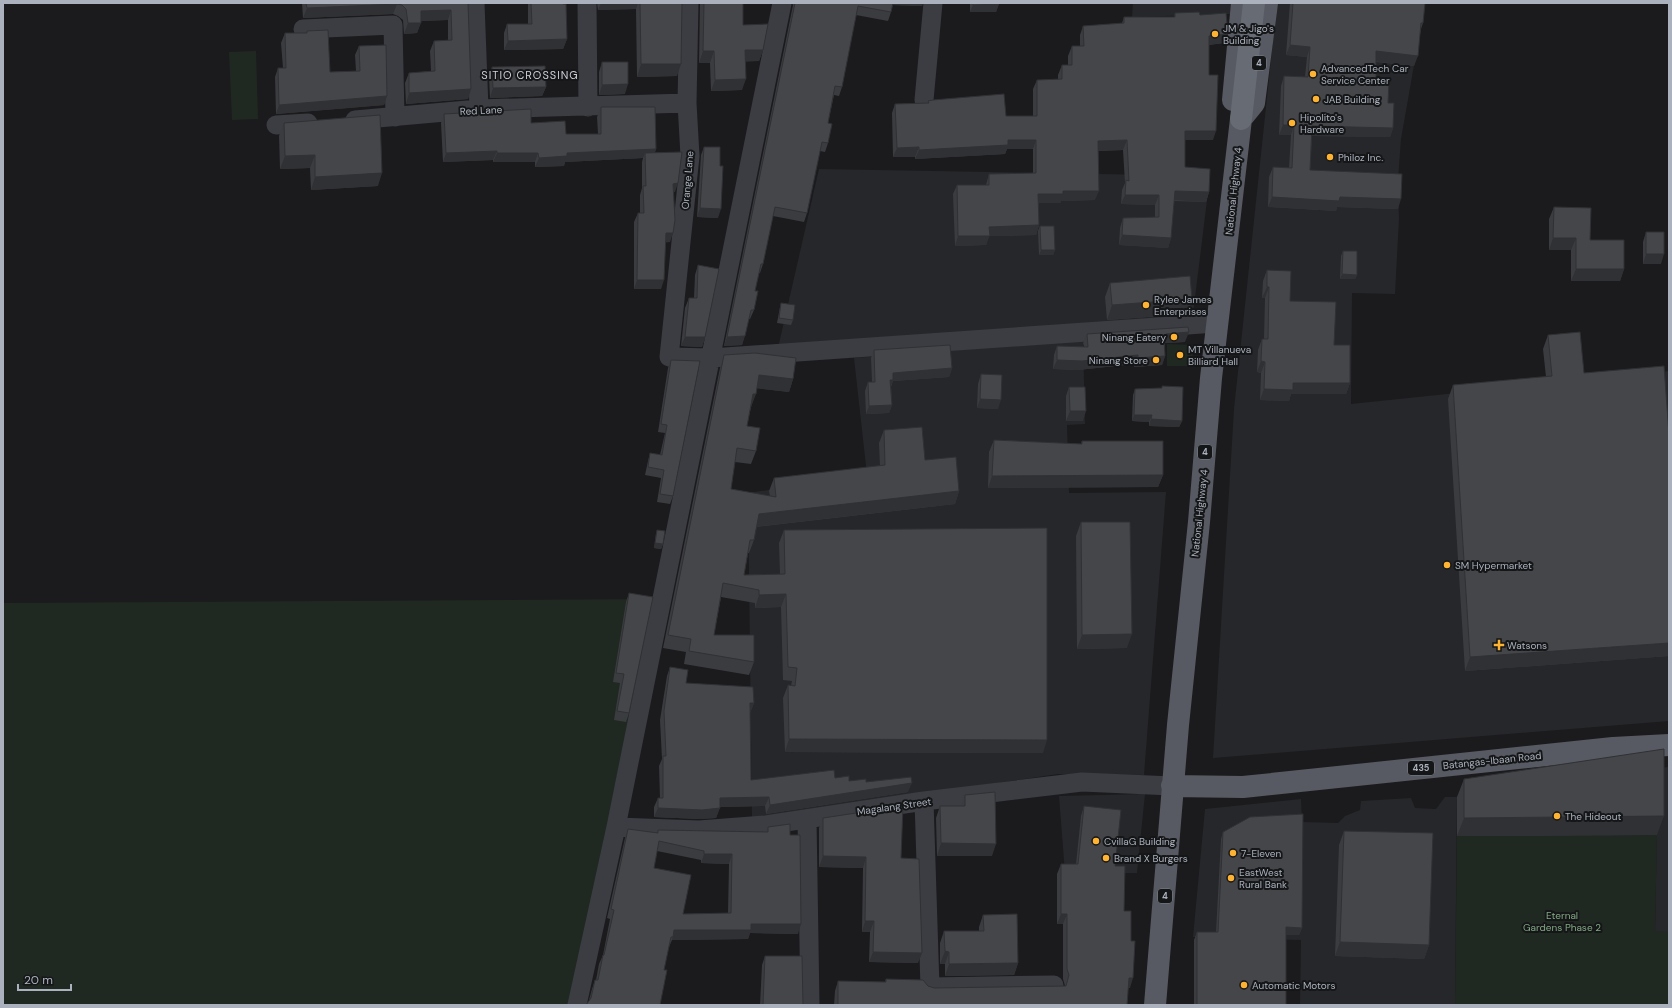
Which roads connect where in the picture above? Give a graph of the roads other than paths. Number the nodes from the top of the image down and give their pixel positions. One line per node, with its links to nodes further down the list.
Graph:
1 (475, 3): 13 (street)
2 (587, 3): 12 (street)
3 (689, 3): 11 (street, Orange Lane)
4 (782, 3): 18 (street)
5 (934, 3): 10 (street)
6 (1242, 3): 14 (main road, National Highway 4 / 4)
7 (1254, 3): 14 (highway)
8 (1267, 3): 14 (main road, 4)
9 (303, 29): 15 (street)
10 (924, 100)
11 (687, 103): 12 (street, Red Lane); 18 (street, Orange Lane)
12 (588, 107): 13 (street, Red Lane)
13 (479, 109): 15 (street, Red Lane)
14 (1237, 110): 17 (main road, National Highway 4 / 4)
15 (395, 117): 16 (street, Red Lane)
16 (276, 125)
17 (1216, 324): 18 (street); 20 (main road, National Highway 4 / 4)
18 (711, 358): 23 (street)
19 (1669, 745): 20 (main road, Batangas-Ibaan Road / 435)
20 (1172, 786): 21 (street, Magalang Street); 27 (main road, National Highway 4 / 4)
21 (924, 801): 22 (street, Magalang Street); 24 (street)
22 (807, 819): 23 (street, Magalang Street); 26 (street)
23 (616, 827): 25 (street)
24 (1054, 985)
25 (577, 1005)
26 (810, 1005)
27 (1155, 1005)

